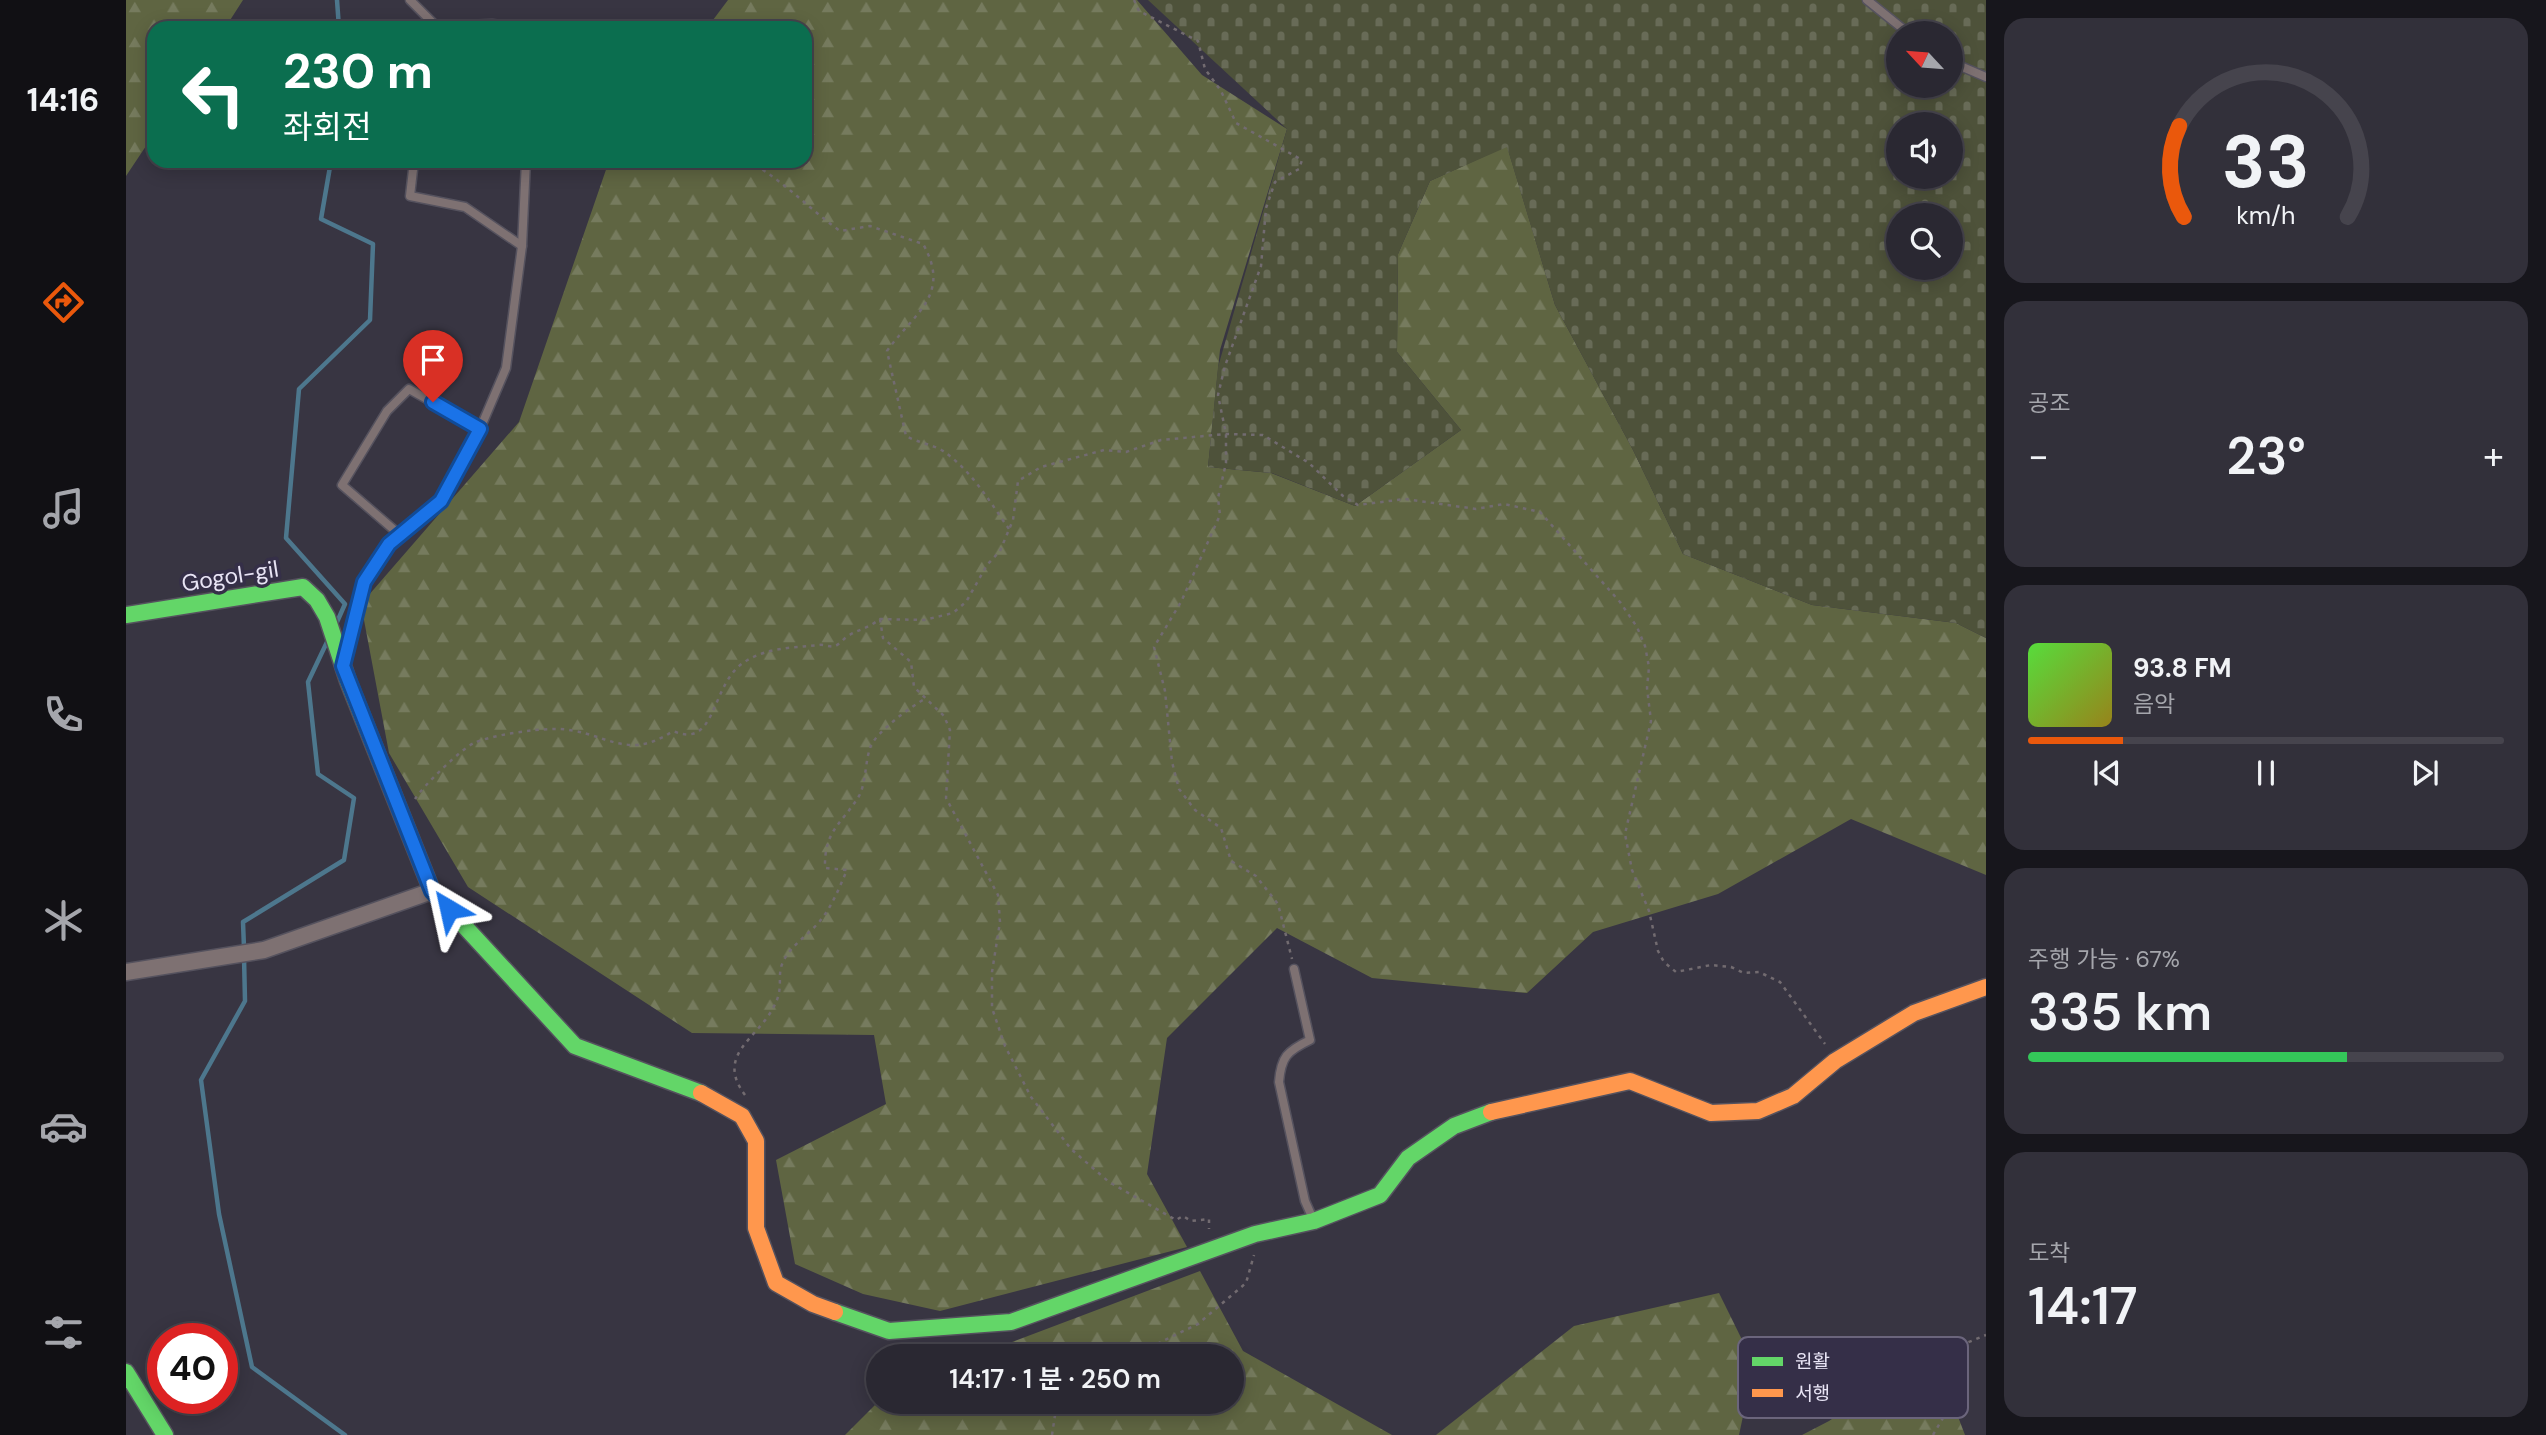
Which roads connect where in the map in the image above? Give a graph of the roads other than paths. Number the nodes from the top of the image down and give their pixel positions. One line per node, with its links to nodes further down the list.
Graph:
1 (410, 0): 3 (lane)
2 (1867, 0): 4 (lane)
3 (431, 21)
4 (1893, 21)
5 (1964, 68): 6 (lane)
6 (1986, 77)
7 (413, 168): 9 (lane)
8 (526, 168): 9 (lane)
9 (522, 246): 10 (lane)
10 (480, 429): 11 (lane); 11 (lane)
11 (400, 535): 13 (lane)
12 (126, 615): 13 (street, Gogol-gil)
13 (343, 666): 14 (street)
14 (432, 891): 16 (street); 18 (street)
15 (1294, 969): 18 (lane)
16 (126, 972)
17 (1986, 987): 18 (street)
18 (1314, 1221)
19 (126, 1372): 20 (street)
20 (165, 1435)

